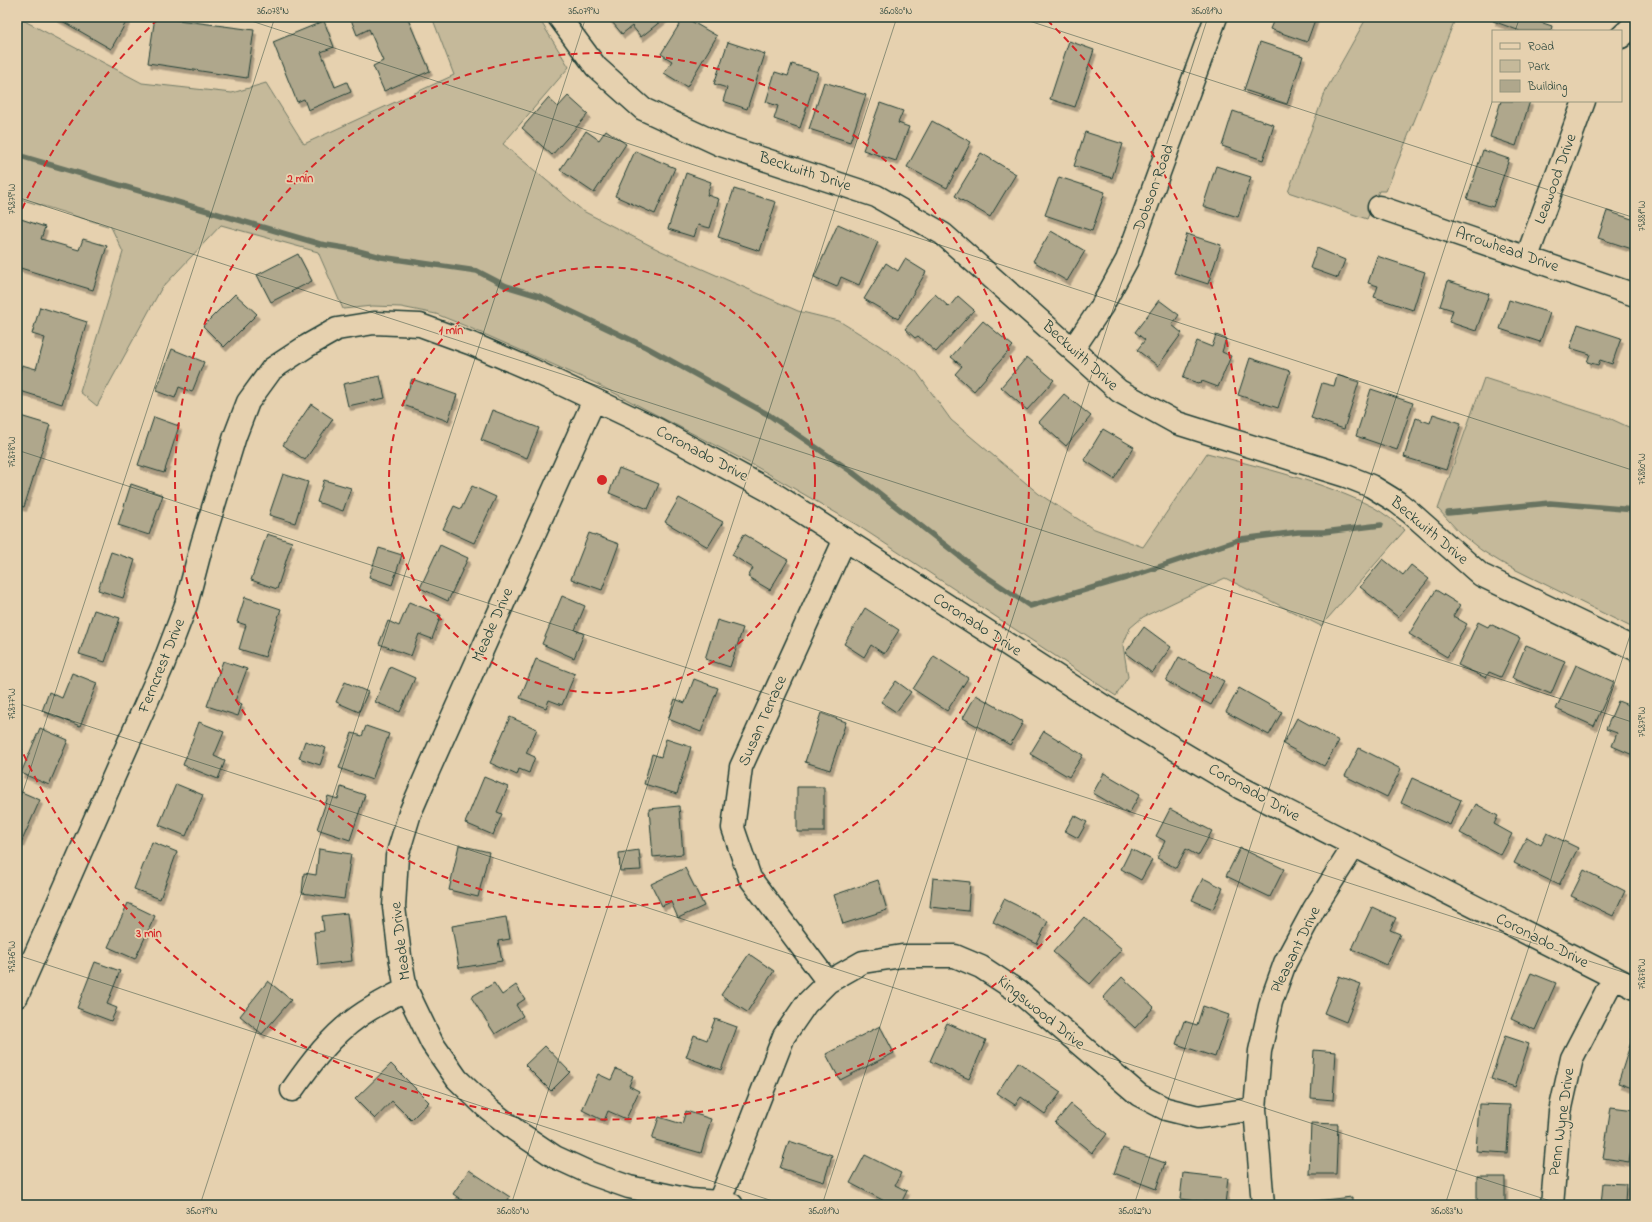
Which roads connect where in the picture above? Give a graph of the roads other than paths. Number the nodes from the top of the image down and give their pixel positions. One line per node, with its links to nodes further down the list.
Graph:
1 (559, 17): 10 (street, Beckwith Drive)
2 (1216, 17): 10 (street, Dobson Road)
3 (1635, 24): 4 (street)
4 (1622, 37)
5 (1584, 102): 7 (street, Leawood Drive)
6 (1379, 207): 7 (street, Arrowhead Drive)
7 (1527, 257): 8 (street, Arrowhead Drive)
8 (1635, 295)
9 (306, 346): 11 (street, Coronado Drive); 19 (street, Ferncrest Drive)
10 (1073, 349): 13 (street, Beckwith Drive)
11 (594, 400): 12 (street, Coronado Drive); 18 (street, Meade Drive)
12 (845, 539): 14 (street, Coronado Drive); 16 (street, Susan Terrace)
13 (1635, 649)
14 (1354, 846): 15 (street, Coronado Drive); 21 (street, Pleasant Drive)
15 (1614, 977): 17 (street, Coronado Drive); 24 (street, Penn Wyne Drive)
16 (828, 982): 21 (street, Kingswood Drive); 22 (street, Kingswood Drive)
17 (1635, 988)
18 (406, 989): 20 (street); 22 (street, Meade Drive)
19 (17, 996)
20 (292, 1090)
21 (1255, 1109): 23 (street, Pleasant Drive)
22 (723, 1204)
23 (1263, 1205)
24 (1552, 1205)

